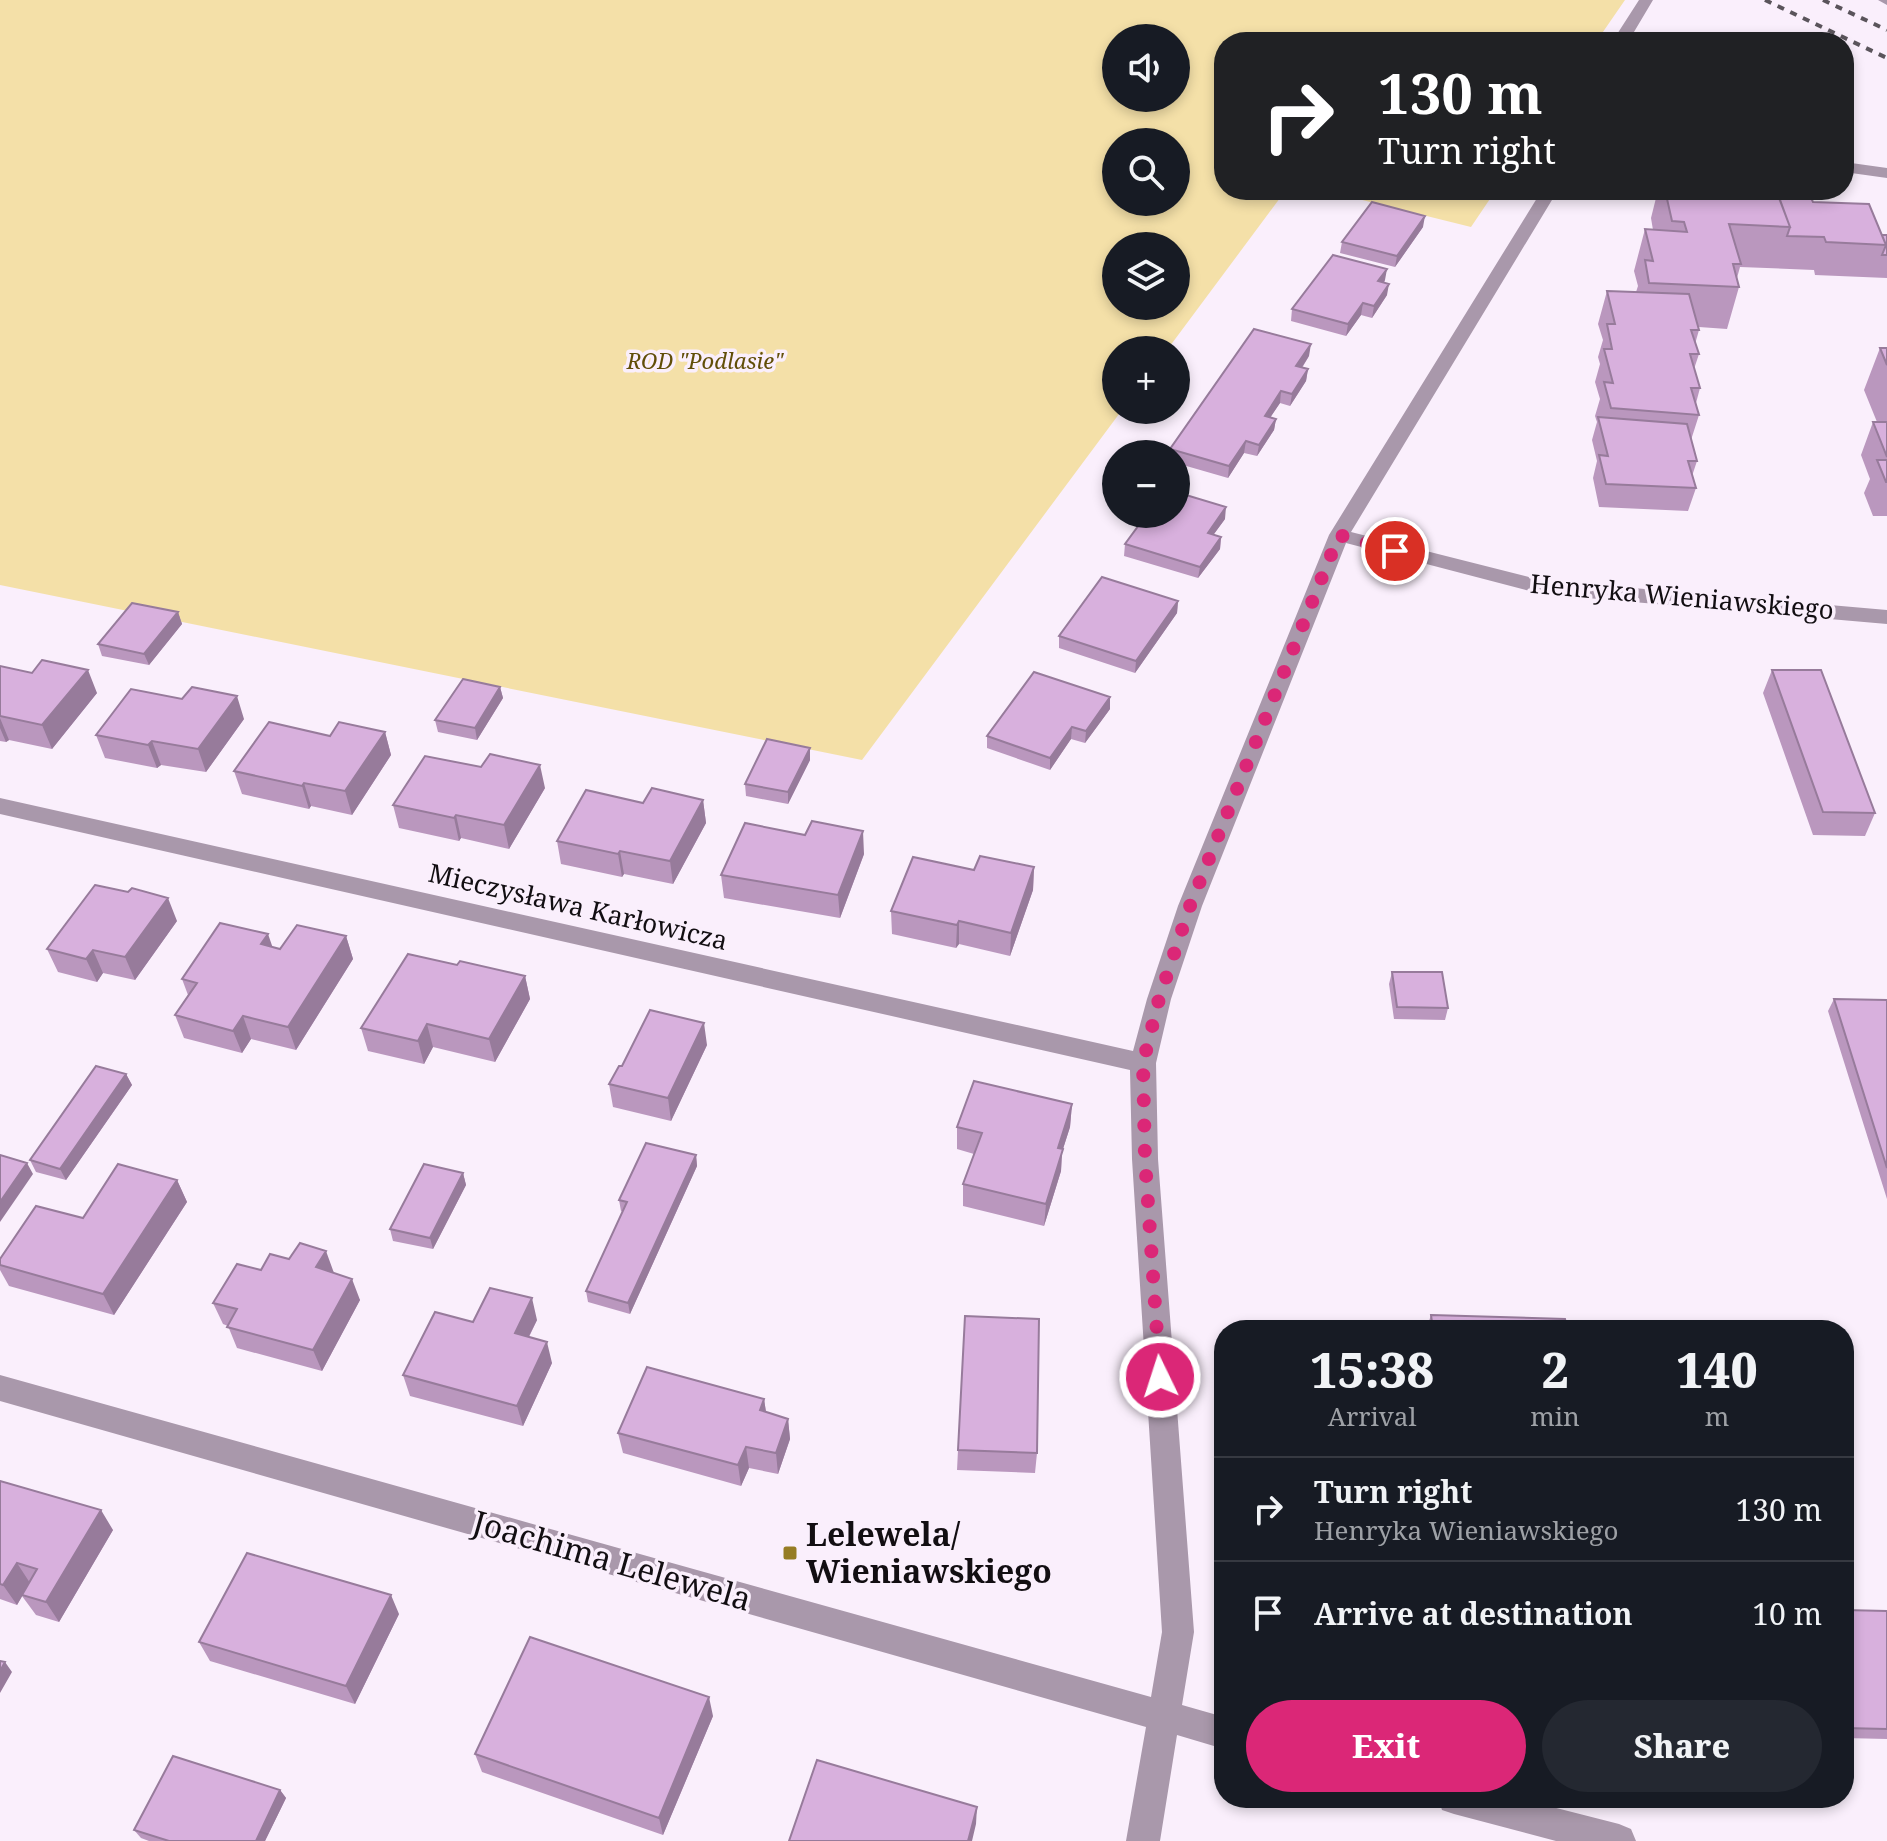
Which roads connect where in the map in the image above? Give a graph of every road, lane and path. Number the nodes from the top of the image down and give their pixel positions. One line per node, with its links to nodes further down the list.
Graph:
1 (1646, 0): 2 (street)
2 (1626, 32)
3 (1854, 168): 4 (street)
4 (1887, 173)
5 (1544, 200): 6 (street)
6 (1339, 535): 7 (street, Henryka Wieniawskiego); 9 (street)
7 (1887, 617)
8 (0, 806): 9 (street, Mieczysława Karłowicza)
9 (1143, 1063): 11 (street)
10 (0, 1388): 11 (street, Joachima Lelewela)
11 (1164, 1716): 12 (street, Joachima Lelewela); 14 (street)
12 (1214, 1730)
13 (1492, 1808): 15 (street)
14 (1143, 1841)
15 (1619, 1841)

